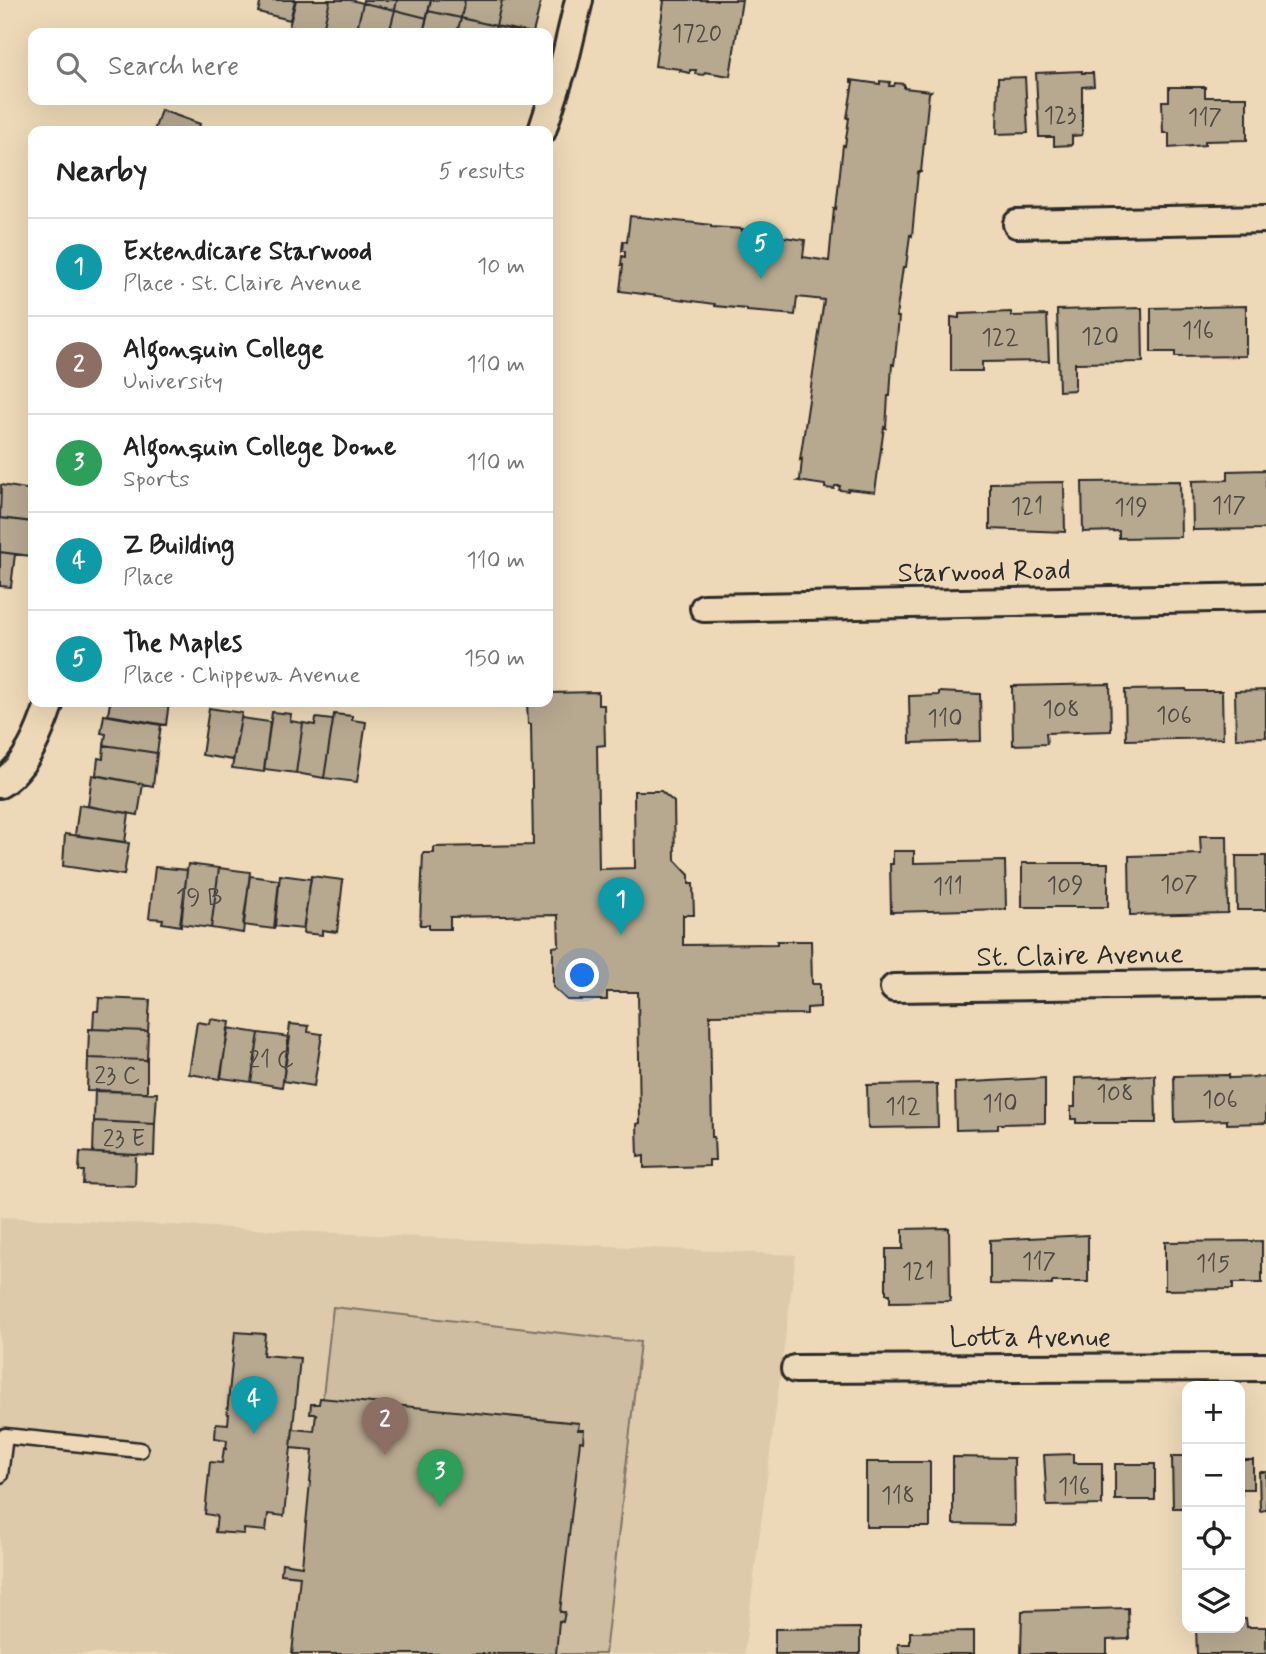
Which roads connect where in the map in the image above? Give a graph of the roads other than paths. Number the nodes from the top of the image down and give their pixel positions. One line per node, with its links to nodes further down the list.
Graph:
1 (579, 0): 2 (street)
2 (553, 98)
3 (551, 105): 4 (street)
4 (544, 126)
5 (1266, 219): 6 (street)
6 (1017, 224)
7 (1266, 597): 8 (street, Starwood Road)
8 (704, 608)
9 (48, 707): 10 (street)
10 (0, 784)
11 (1266, 983): 12 (street, St. Claire Avenue)
12 (894, 988)
13 (1266, 1367): 14 (street, Lotta Avenue)
14 (795, 1369)
15 (140, 1450): 16 (lane)
16 (0, 1475)

